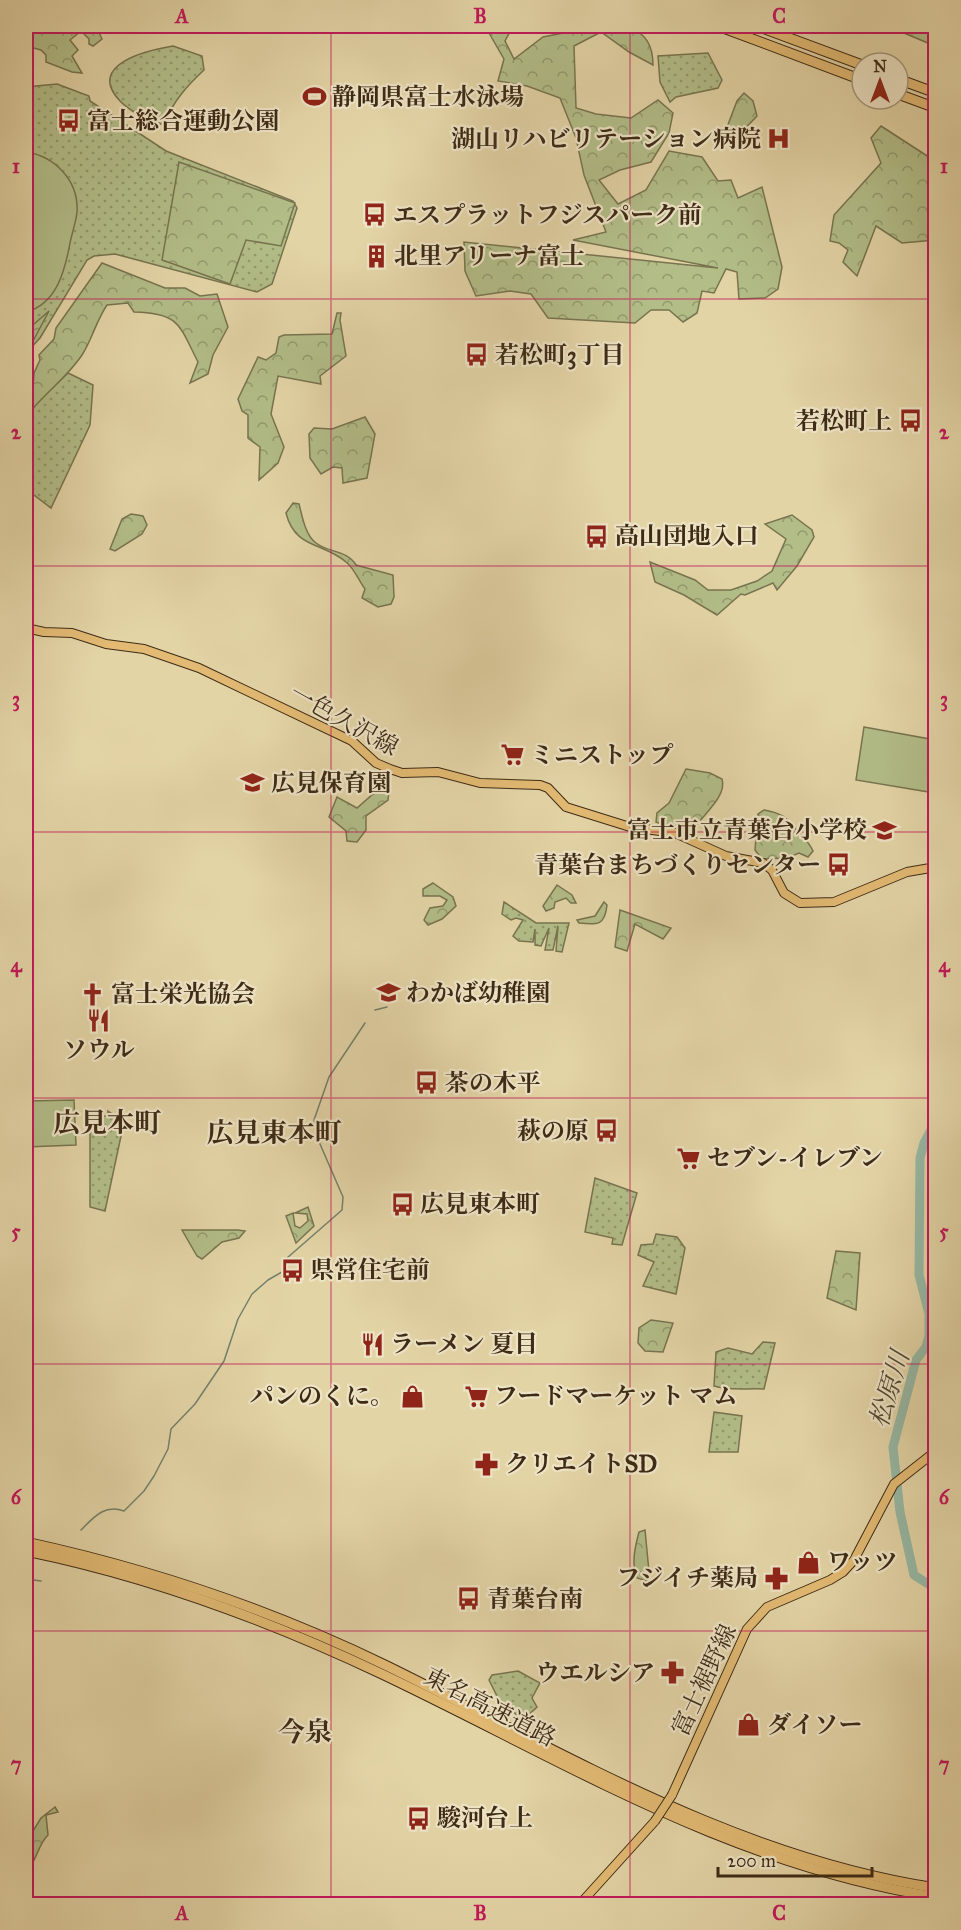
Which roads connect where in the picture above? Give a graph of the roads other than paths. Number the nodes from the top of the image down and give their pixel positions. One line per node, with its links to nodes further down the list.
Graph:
1 (718, 26): 4 (highway)
2 (757, 26): 3 (highway)
3 (850, 61)
4 (850, 76)
5 (910, 83): 6 (highway)
6 (936, 93)
7 (910, 98): 8 (highway)
8 (936, 108)
9 (26, 628): 10 (main road, 一色久沢線)
10 (936, 867)
11 (936, 1451): 16 (main road, 富士裾野線, bridge)
12 (26, 1542): 14 (highway, 東名高速道路)
13 (26, 1551): 15 (highway, 東名高速道路)
14 (936, 1888)
15 (936, 1897)
16 (580, 1905)

